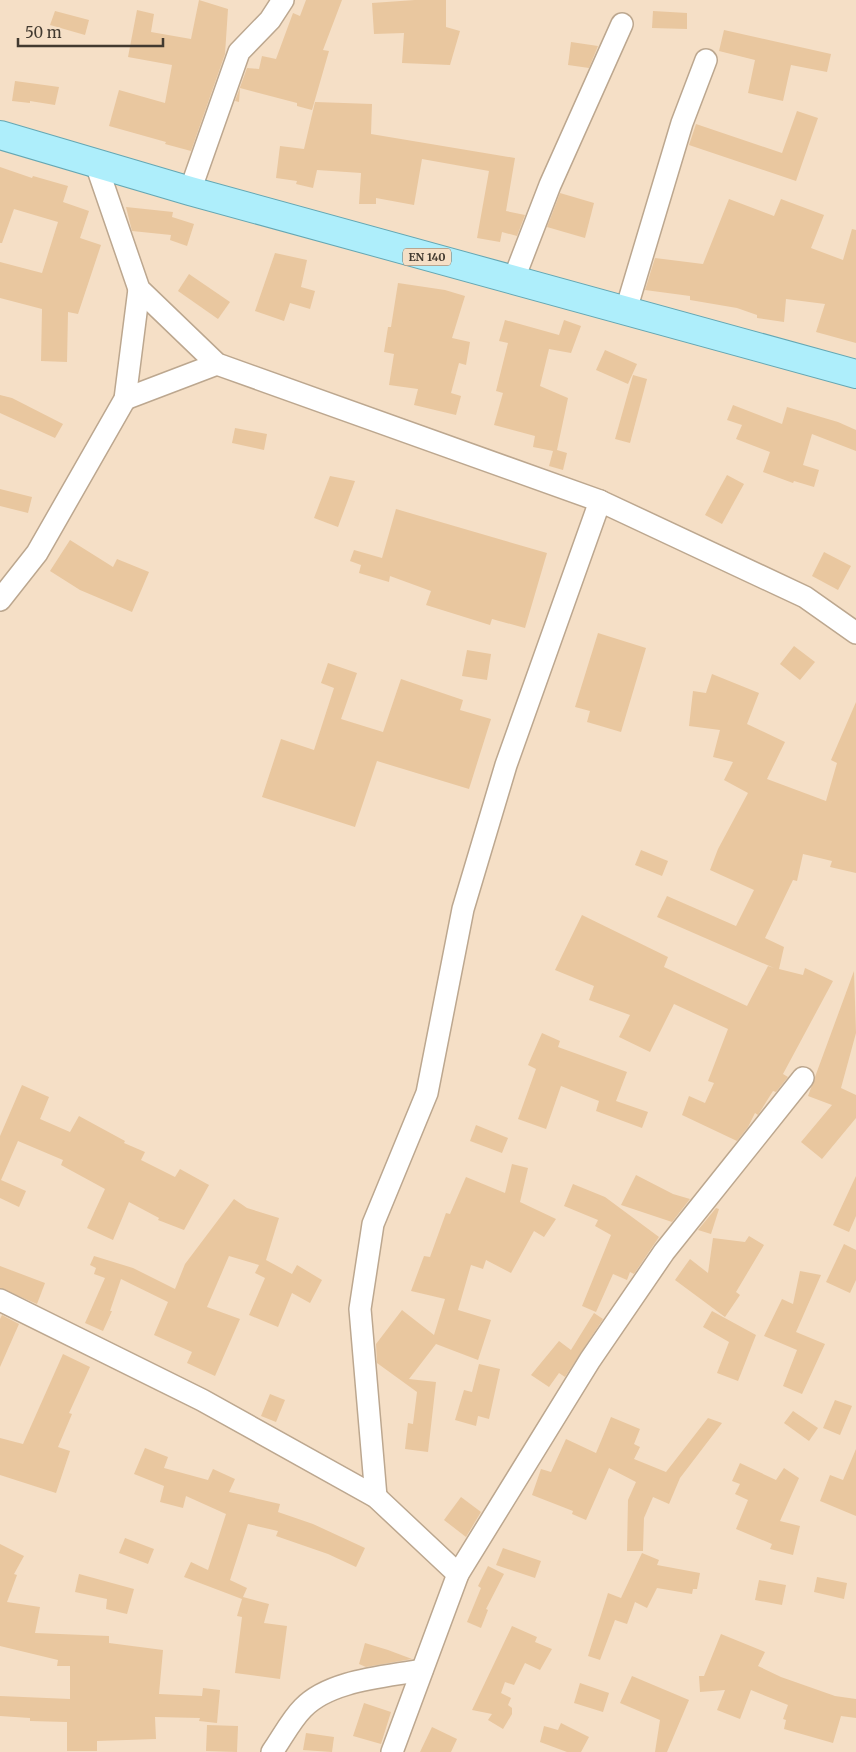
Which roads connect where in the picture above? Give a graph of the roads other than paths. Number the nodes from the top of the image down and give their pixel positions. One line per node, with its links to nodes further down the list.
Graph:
1 (283, 0): 6 (street)
2 (622, 24): 7 (street)
3 (706, 60): 9 (street)
4 (0, 134): 5 (main road, EN 140)
5 (96, 164): 6 (main road, EN 140); 8 (street)
6 (190, 191): 7 (main road, EN 140)
7 (512, 281): 9 (main road, EN 140)
8 (139, 289): 10 (street); 12 (street)
9 (626, 310): 11 (main road, EN 140)
10 (216, 364): 12 (street); 13 (street)
11 (856, 374)
12 (125, 399): 14 (street)
13 (600, 501): 15 (street); 18 (street)
14 (0, 600)
15 (856, 633)
16 (803, 1078): 19 (street)
17 (0, 1300): 18 (street)
18 (376, 1497): 19 (street)
19 (458, 1574): 20 (street)
20 (422, 1670): 21 (street); 22 (street)
21 (272, 1752)
22 (392, 1752)

